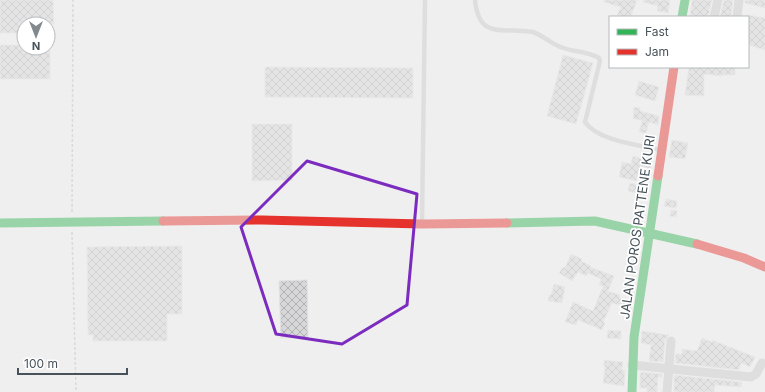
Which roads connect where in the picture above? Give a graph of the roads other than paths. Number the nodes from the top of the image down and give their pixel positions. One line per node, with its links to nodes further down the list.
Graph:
1 (425, 0): 12 (lane)
2 (475, 0): 10 (lane)
3 (685, 0): 6 (street)
4 (718, 0): 7 (street)
5 (740, 0): 8 (street)
6 (682, 16)
7 (714, 16)
8 (736, 16)
9 (674, 68): 10 (street, JALAN POROS PATTENE KURI)
10 (661, 151): 13 (street, JALAN POROS PATTENE KURI)
11 (0, 223): 12 (street)
12 (422, 224): 13 (street)
13 (650, 232): 14 (street); 17 (street, JALAN POROS PATTENE KURI)
14 (765, 267)
15 (671, 341): 18 (street)
16 (762, 363): 18 (street)
17 (632, 365): 18 (street); 19 (street, JALAN POROS PATTENE KURI)
18 (668, 368): 20 (street)
19 (632, 392)
20 (667, 392)

